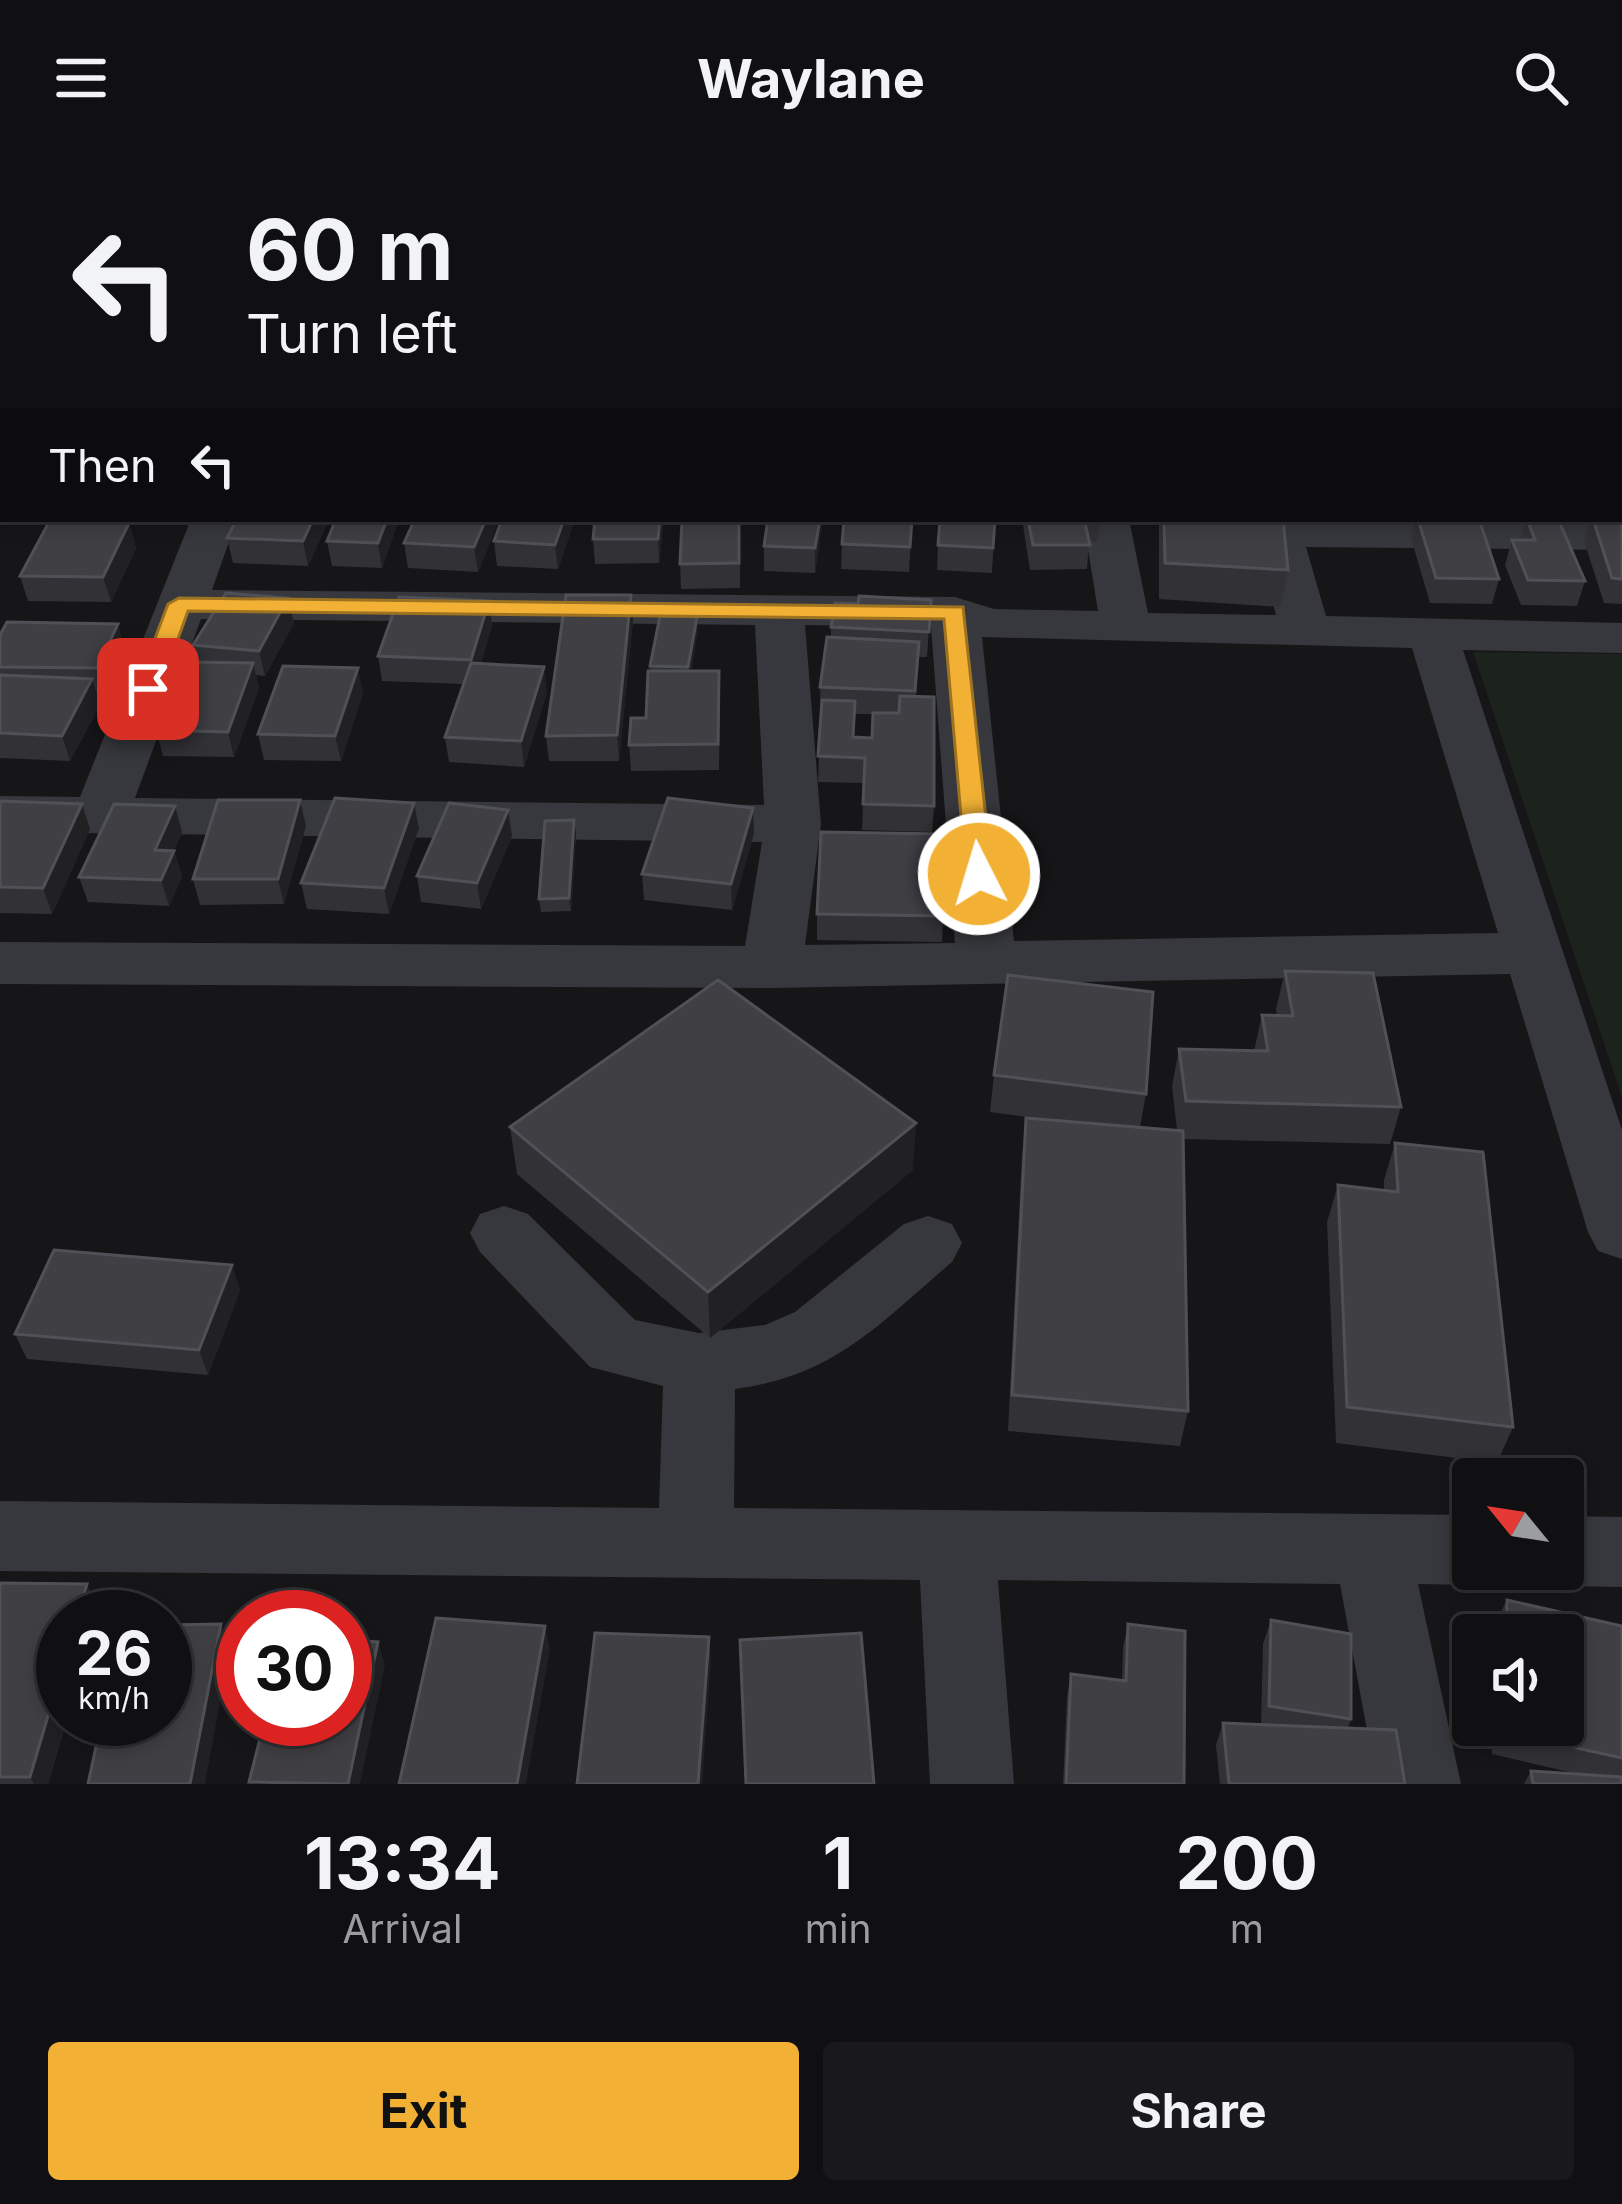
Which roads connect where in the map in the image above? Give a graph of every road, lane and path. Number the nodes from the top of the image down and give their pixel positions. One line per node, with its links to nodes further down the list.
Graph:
1 (213, 522): 6 (street)
2 (1107, 522): 9 (street)
3 (1276, 526): 4 (street); 10 (street)
4 (1558, 527): 5 (street)
5 (1622, 536)
6 (179, 604): 7 (street); 14 (street)
7 (778, 608): 8 (street); 15 (street)
8 (955, 612): 9 (street); 17 (street)
9 (1126, 627): 10 (street)
10 (1305, 632): 11 (street)
11 (1433, 635): 12 (street); 16 (street)
12 (1622, 638)
13 (0, 814): 14 (street)
14 (100, 815): 15 (street)
15 (793, 824): 19 (street)
16 (1534, 953): 17 (street); 20 (street)
17 (986, 962): 19 (street)
18 (0, 963): 19 (street)
19 (772, 967)
20 (1622, 1232)
21 (504, 1233): 23 (street)
22 (928, 1243): 23 (street)
23 (699, 1363): 25 (street)
24 (0, 1536): 25 (street)
25 (696, 1543): 26 (street)
26 (957, 1546): 27 (street); 31 (street)
27 (1372, 1549): 28 (street); 32 (street)
28 (1452, 1550)
29 (1584, 1551): 30 (street)
30 (1622, 1552)
31 (971, 1784)
32 (1419, 1784)

